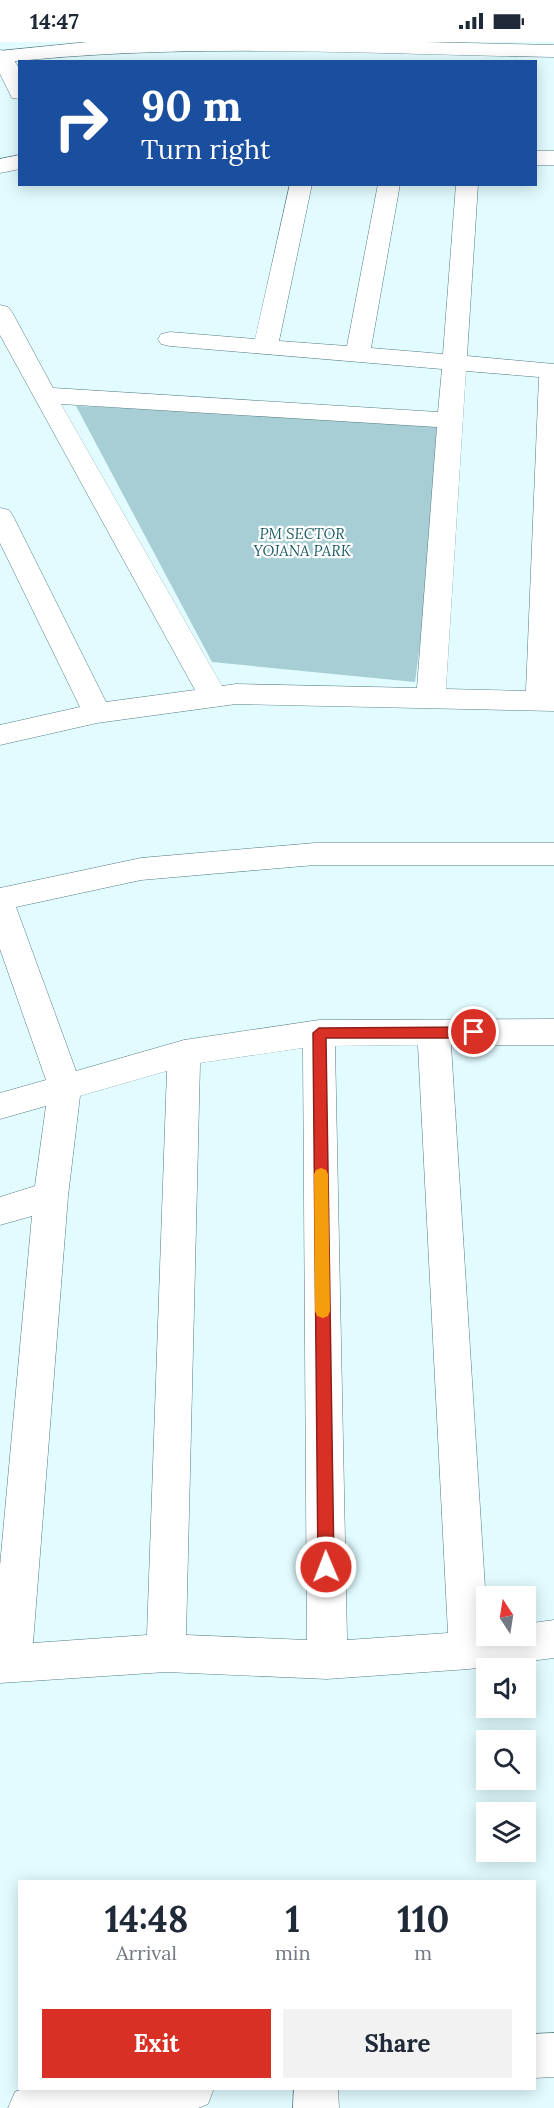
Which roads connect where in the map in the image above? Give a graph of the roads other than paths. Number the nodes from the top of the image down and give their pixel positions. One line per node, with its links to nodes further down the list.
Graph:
1 (272, 44): 2 (street); 3 (street)
2 (554, 51)
3 (1, 56): 4 (street)
4 (18, 89)
5 (537, 158): 6 (street)
6 (554, 158)
7 (18, 162): 8 (street)
8 (0, 166)
9 (301, 186): 14 (street)
10 (389, 186): 15 (street)
11 (467, 186): 16 (street)
12 (0, 312): 18 (street)
13 (170, 339): 14 (street)
14 (266, 346): 15 (street)
15 (358, 353): 16 (street)
16 (456, 363): 17 (street); 19 (street)
17 (553, 371): 23 (street)
18 (44, 395): 19 (street); 21 (street)
19 (452, 420): 22 (street)
20 (0, 516): 24 (street)
21 (213, 696): 22 (street); 24 (street)
22 (431, 697): 23 (street)
23 (547, 701)
24 (97, 713): 25 (street)
25 (0, 735)
26 (554, 854): 27 (street)
27 (0, 899)
28 (0, 904): 33 (street)
29 (434, 1032): 30 (street); 31 (street); 38 (street)
30 (554, 1032)
31 (319, 1033): 32 (street); 40 (street)
32 (184, 1053): 33 (street); 39 (street)
33 (65, 1087): 34 (street); 35 (street)
34 (0, 1106)
35 (51, 1196): 36 (street); 41 (street)
36 (0, 1211)
37 (554, 1640): 38 (street)
38 (469, 1650): 40 (street)
39 (166, 1653): 40 (street); 41 (street)
40 (327, 1660)
41 (6, 1664)
42 (554, 2055): 43 (street)
43 (536, 2056)
44 (176, 2090): 46 (street)
45 (316, 2090): 47 (street)
46 (31, 2108)
47 (316, 2108)

